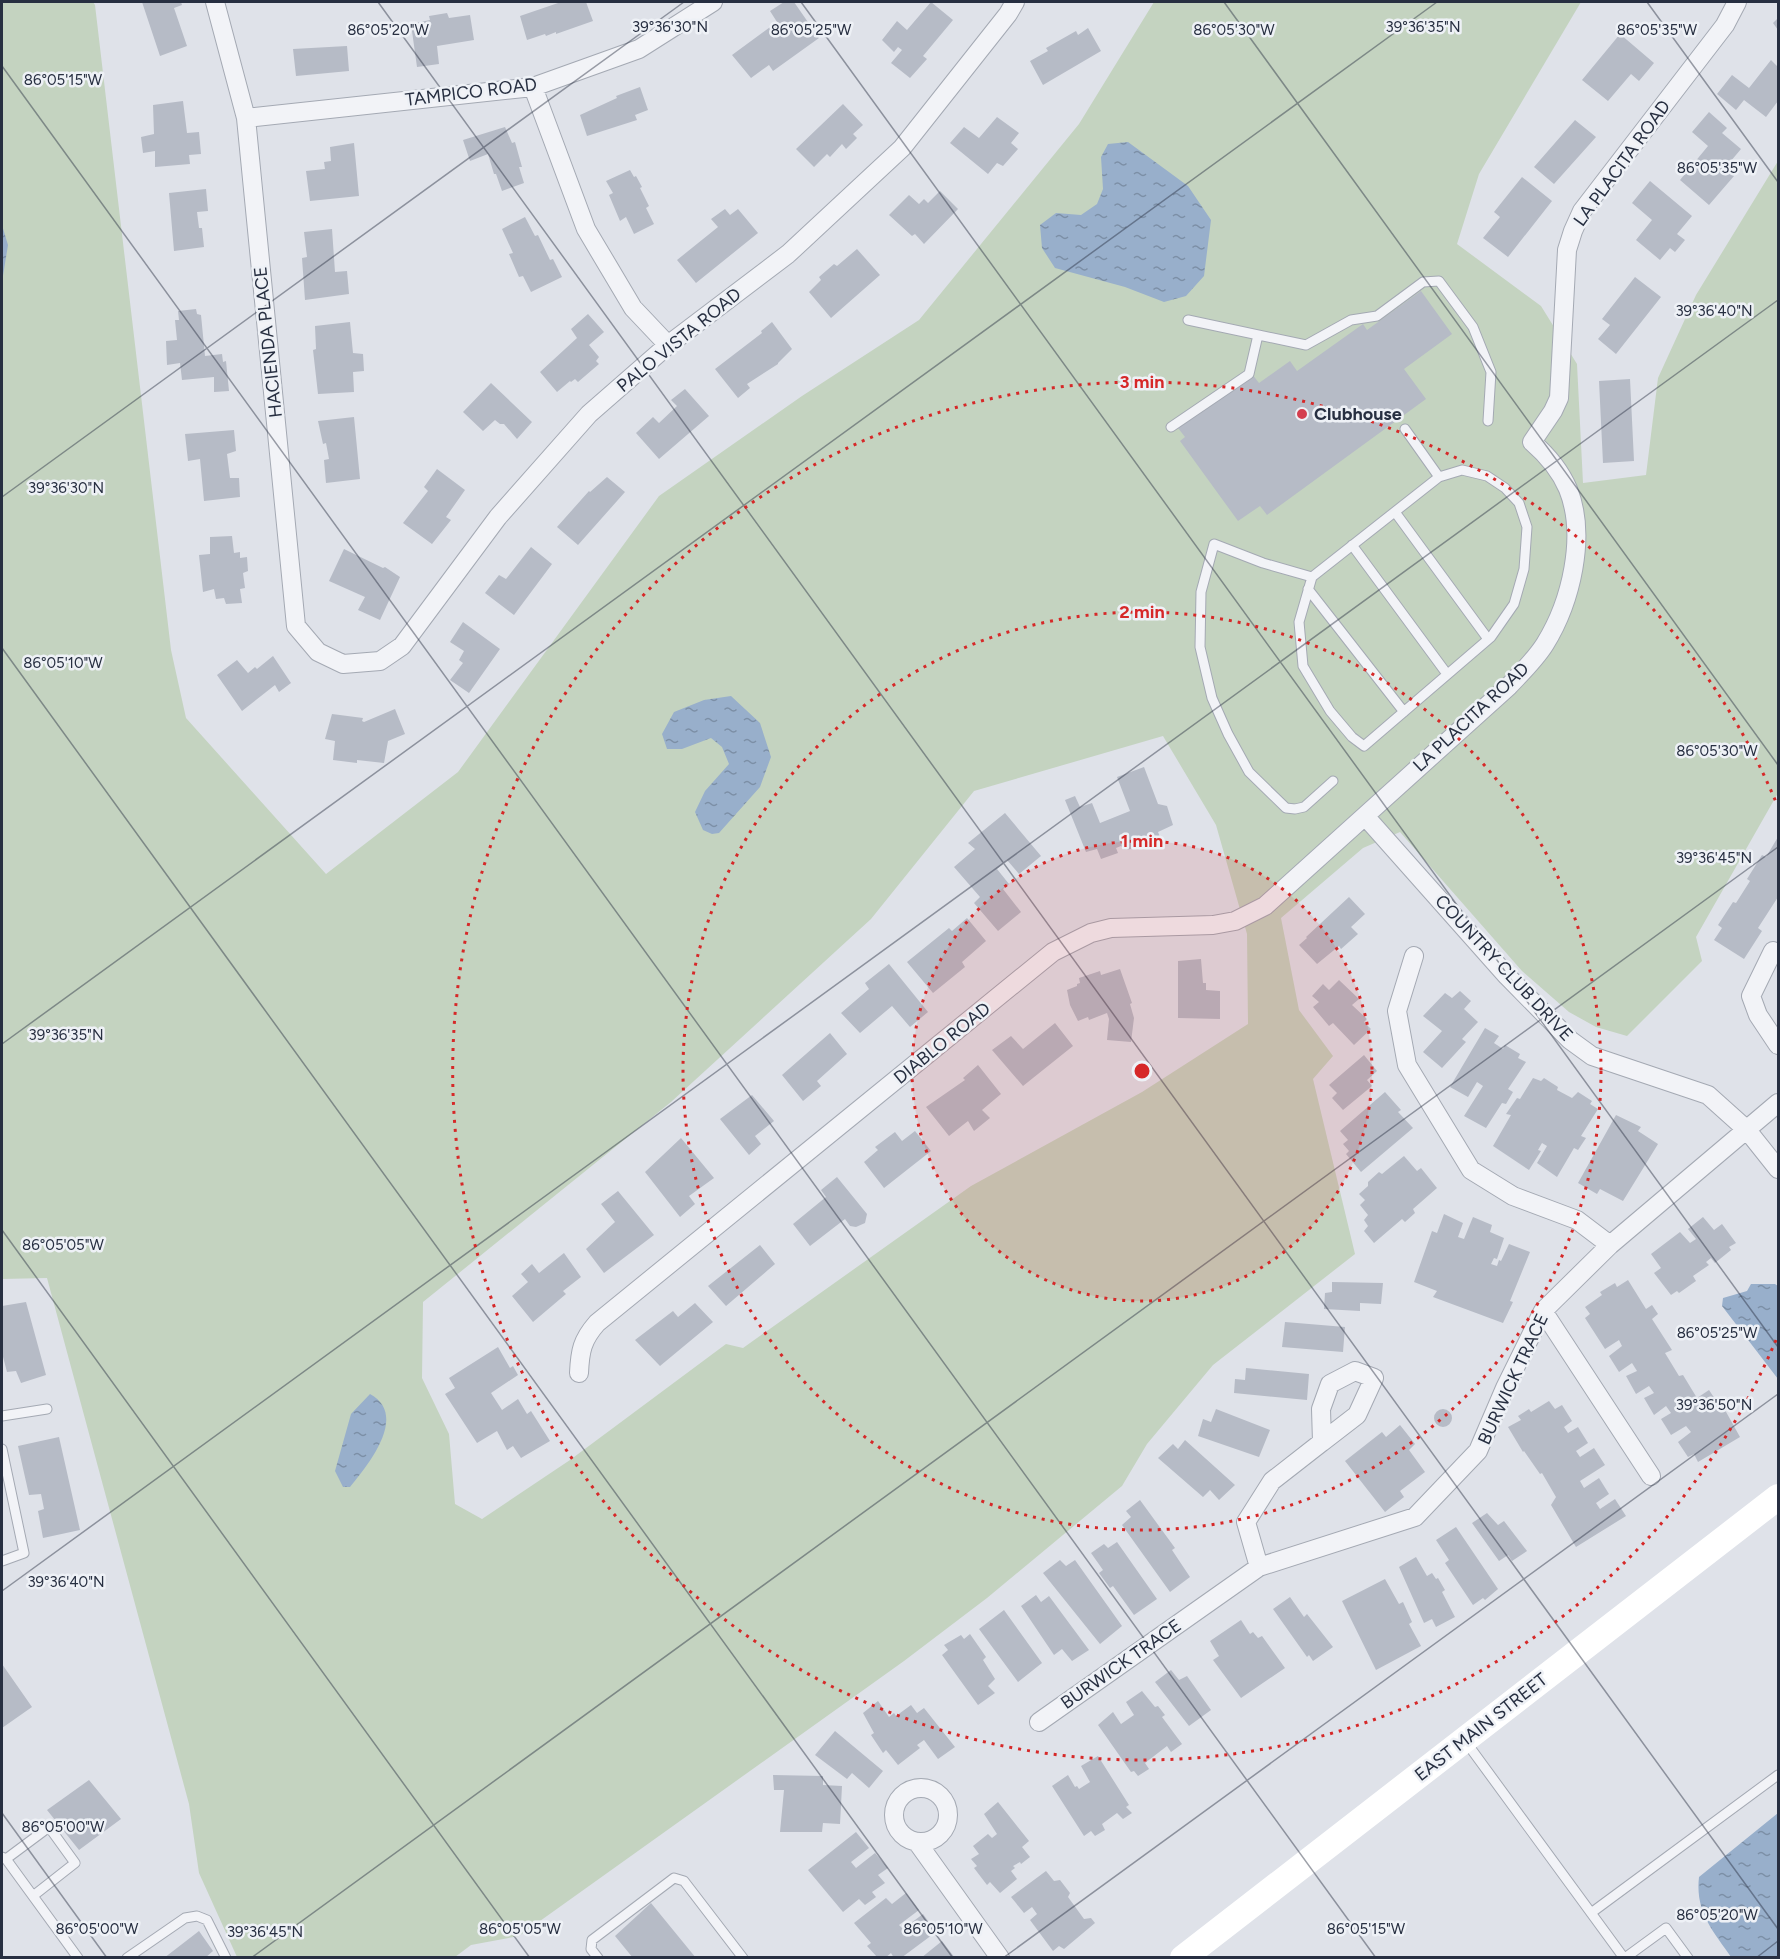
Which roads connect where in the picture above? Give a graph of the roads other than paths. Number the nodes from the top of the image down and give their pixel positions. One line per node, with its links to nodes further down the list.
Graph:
1 (215, 2): 6 (street, HACIENDA PLACE)
2 (713, 2): 5 (street, TAMPICO ROAD)
3 (1015, 2): 9 (street, PALO VISTA ROAD)
4 (1737, 2): 23 (street, LA PLACITA ROAD)
5 (533, 87): 6 (street, TAMPICO ROAD); 9 (street)
6 (246, 118): 19 (street, HACIENDA PLACE)
7 (1188, 320): 8 (lane)
8 (1258, 334): 10 (lane); 11 (lane)
9 (668, 345): 19 (street, PALO VISTA ROAD)
10 (1488, 421)
11 (1171, 427)
12 (1405, 429): 13 (lane)
13 (1439, 477): 14 (lane); 18 (lane)
14 (1395, 512): 15 (lane); 18 (lane)
15 (1352, 545): 16 (lane); 20 (lane)
16 (1312, 577): 17 (lane); 22 (lane)
17 (1308, 589): 21 (lane); 21 (lane)
18 (1488, 639): 20 (lane)
19 (342, 664)
20 (1448, 674): 21 (lane)
21 (1404, 712)
22 (1333, 781)
23 (1365, 816): 28 (street, COUNTRY CLUB DRIVE); 32 (street, DIABLO ROAD)
24 (1777, 947): 26 (street)
25 (1414, 956): 30 (street)
26 (1779, 1044)
27 (1779, 1103): 28 (street, BURWICK TRACE)
28 (1747, 1130): 29 (street, COUNTRY CLUB DRIVE); 30 (street, BURWICK TRACE)
29 (1779, 1169)
30 (1610, 1245): 31 (street, BURWICK TRACE)
31 (1543, 1311): 37 (street); 40 (street, BURWICK TRACE)
32 (579, 1373)
33 (48, 1409): 34 (lane)
34 (2, 1416)
35 (1322, 1442): 40 (street)
36 (2, 1449): 39 (lane)
37 (1651, 1476)
38 (1779, 1497): 42 (main road, EAST MAIN STREET)
39 (2, 1561)
40 (1259, 1567): 41 (street, BURWICK TRACE)
41 (1039, 1722)
42 (1464, 1740): 47 (lane); 54 (main road, EAST MAIN STREET)
43 (1779, 1775): 47 (lane)
44 (917, 1842): 53 (street)
45 (4, 1858): 46 (lane); 46 (lane)
46 (33, 1896): 48 (lane)
47 (1591, 1913): 55 (lane)
48 (78, 1958)
49 (127, 1958): 50 (lane)
50 (226, 1958)
51 (598, 1958): 52 (lane)
52 (743, 1958)
53 (1000, 1958)
54 (1183, 1958)
55 (1625, 1958): 56 (lane)
56 (1688, 1958)

